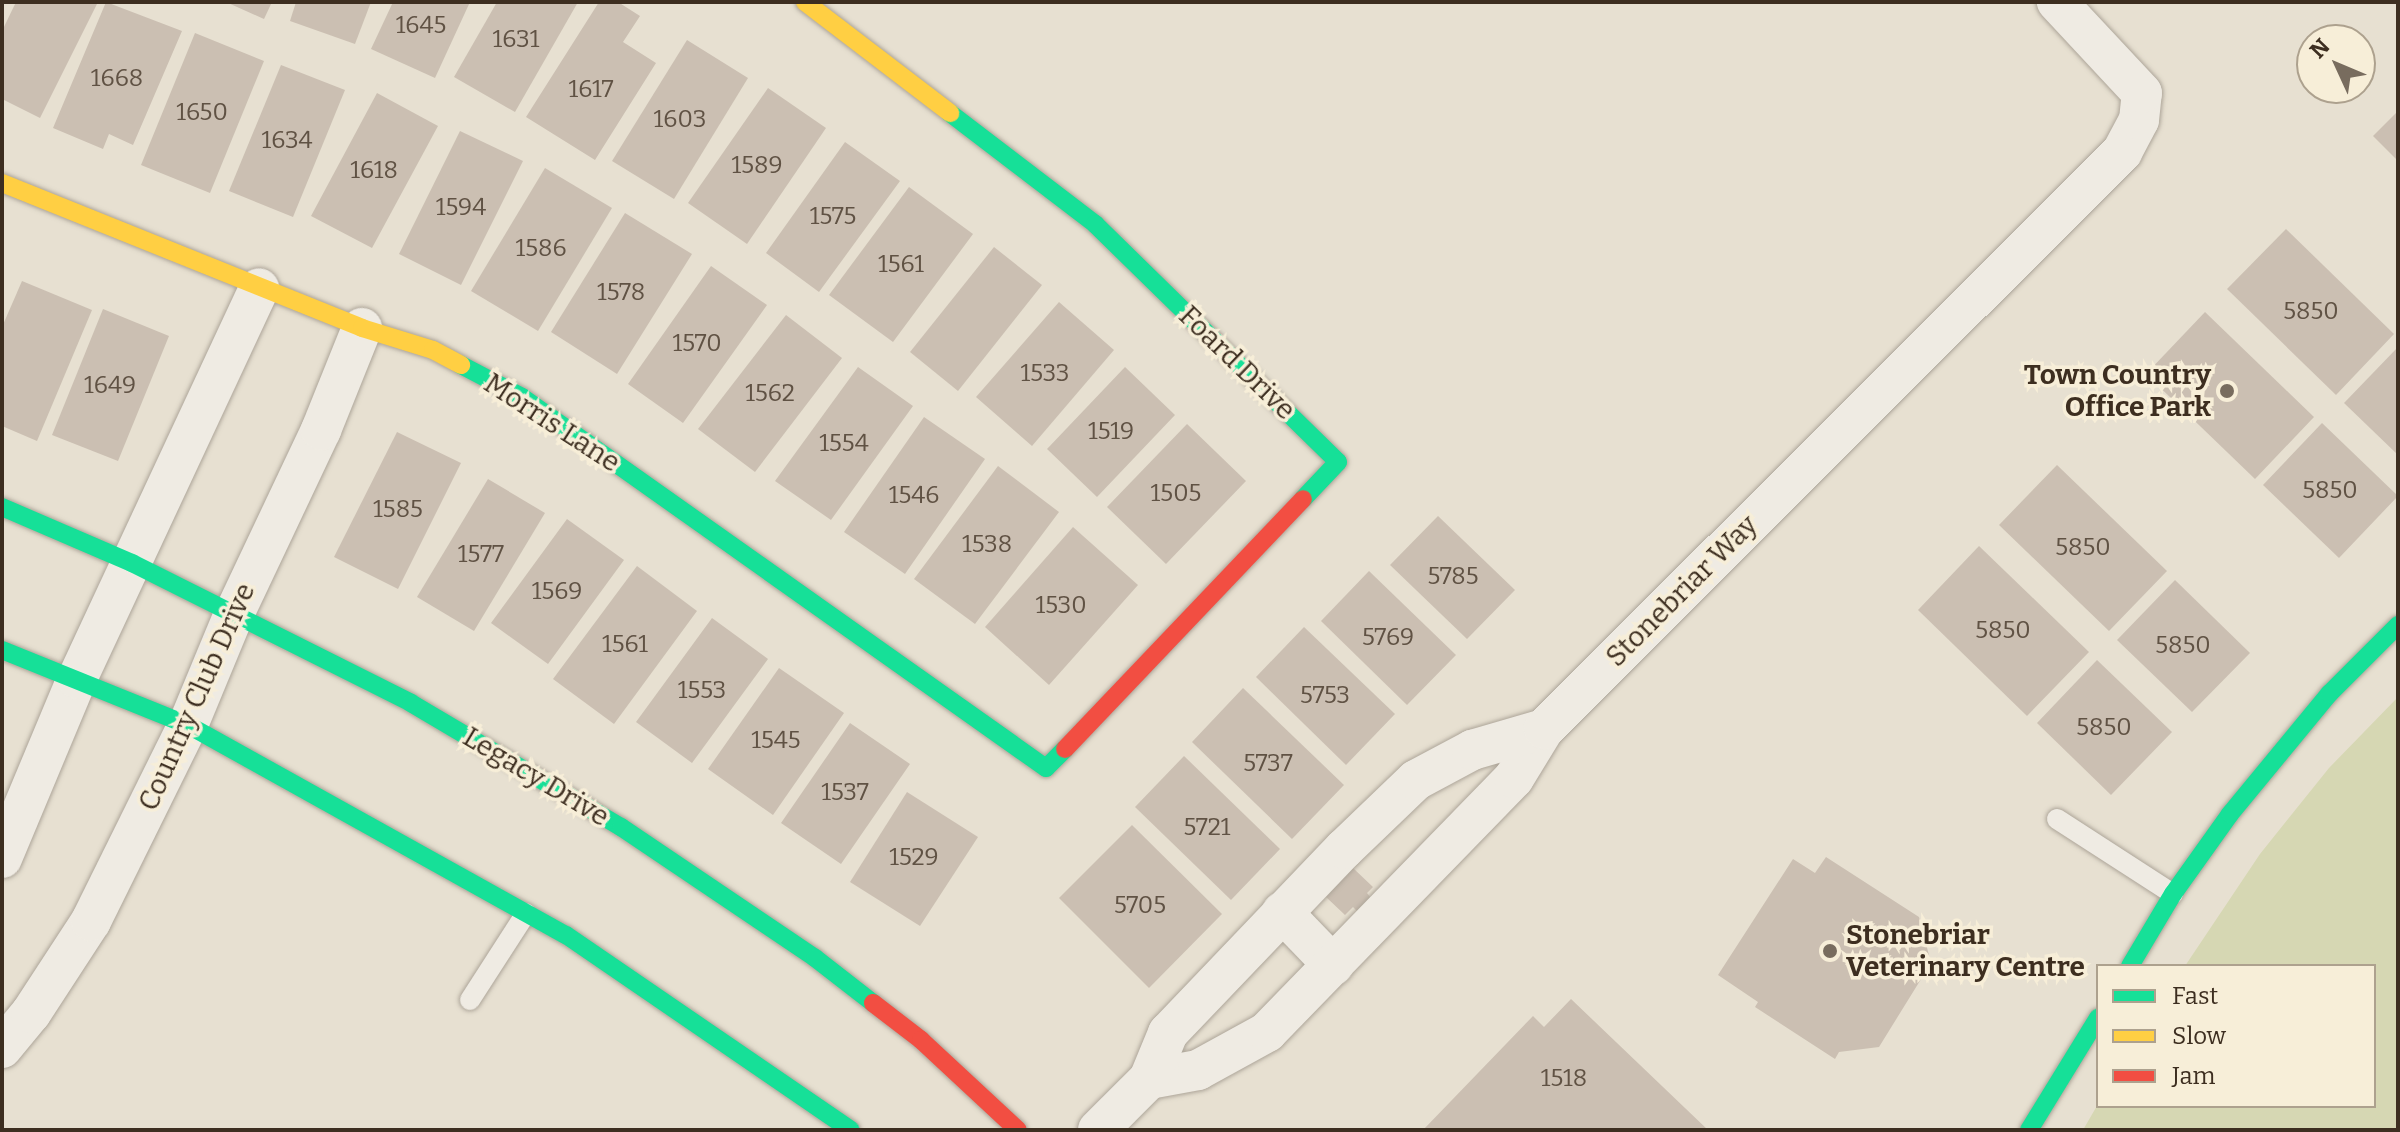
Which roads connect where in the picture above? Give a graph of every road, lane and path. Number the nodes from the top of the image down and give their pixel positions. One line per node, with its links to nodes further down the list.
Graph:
1 (805, 2): 14 (street, Foard Drive)
2 (2057, 2): 13 (street, Stonebriar Way)
3 (2, 183): 4 (street, Morris Lane)
4 (259, 288): 5 (street, Morris Lane); 7 (street)
5 (362, 328): 8 (street, Country Club Drive); 14 (street, Morris Lane)
6 (2, 507): 7 (street, Legacy Drive)
7 (132, 563): 8 (street, Legacy Drive); 11 (street)
8 (234, 614): 12 (street, Country Club Drive); 27 (street, Legacy Drive)
9 (2398, 625): 17 (street)
10 (2, 650): 11 (street)
11 (77, 679): 12 (street); 16 (street)
12 (188, 725): 19 (street); 24 (street, Country Club Drive)
13 (1544, 729): 18 (street, Stonebriar Way); 21 (street)
14 (1046, 768)
15 (2057, 819): 17 (lane)
16 (2, 858)
17 (2173, 894): 20 (street)
18 (1282, 912): 21 (street); 25 (street, Stonebriar Way)
19 (526, 913): 22 (lane); 26 (street)
20 (2131, 964)
21 (1333, 965): 25 (street)
22 (470, 1000)
23 (2096, 1021): 29 (street)
24 (2, 1048)
25 (1149, 1079): 28 (street, Stonebriar Way)
26 (851, 1130)
27 (1018, 1130)
28 (1098, 1130)
29 (2029, 1130)

